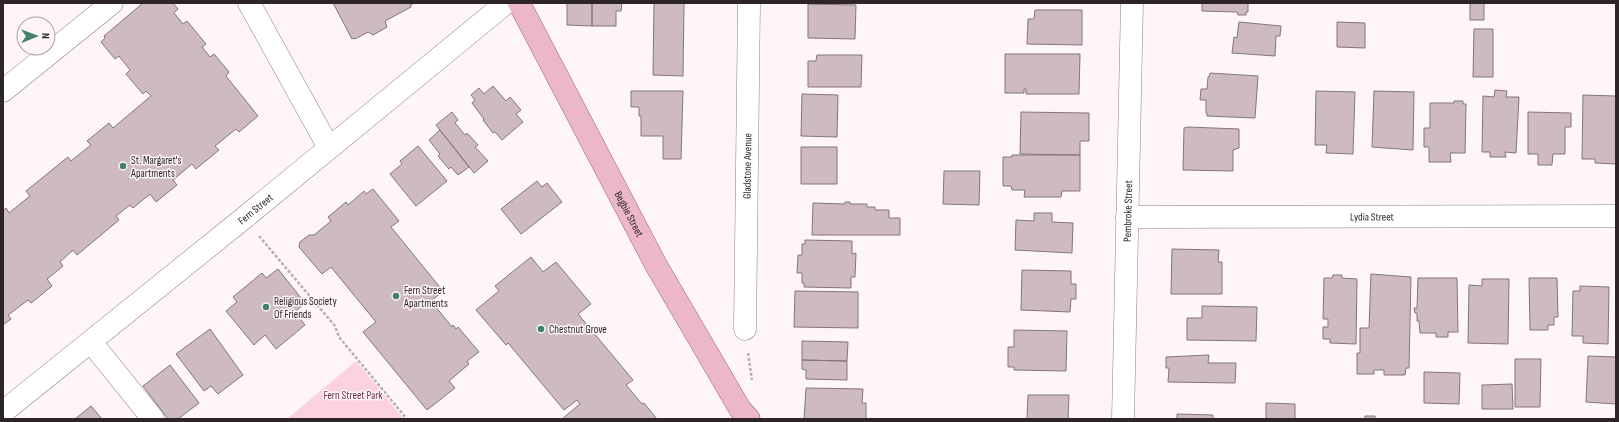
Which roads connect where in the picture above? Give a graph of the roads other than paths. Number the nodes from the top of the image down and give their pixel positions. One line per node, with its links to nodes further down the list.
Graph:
1 (112, 3): 7 (street)
2 (249, 3): 8 (street)
3 (506, 3): 8 (street, Fern Street)
4 (519, 3): 15 (main road, Begbie Street)
5 (749, 3): 11 (street, Gladstone Avenue)
6 (1132, 3): 10 (street, Pembroke Street)
7 (3, 91)
8 (329, 148): 12 (street, Fern Street)
9 (1616, 216): 10 (street, Lydia Street)
10 (1127, 217): 16 (street, Pembroke Street)
11 (745, 329)
12 (91, 342): 13 (street, Fern Street); 14 (street)
13 (3, 412)
14 (153, 419)
15 (749, 419)
16 (1123, 419)

